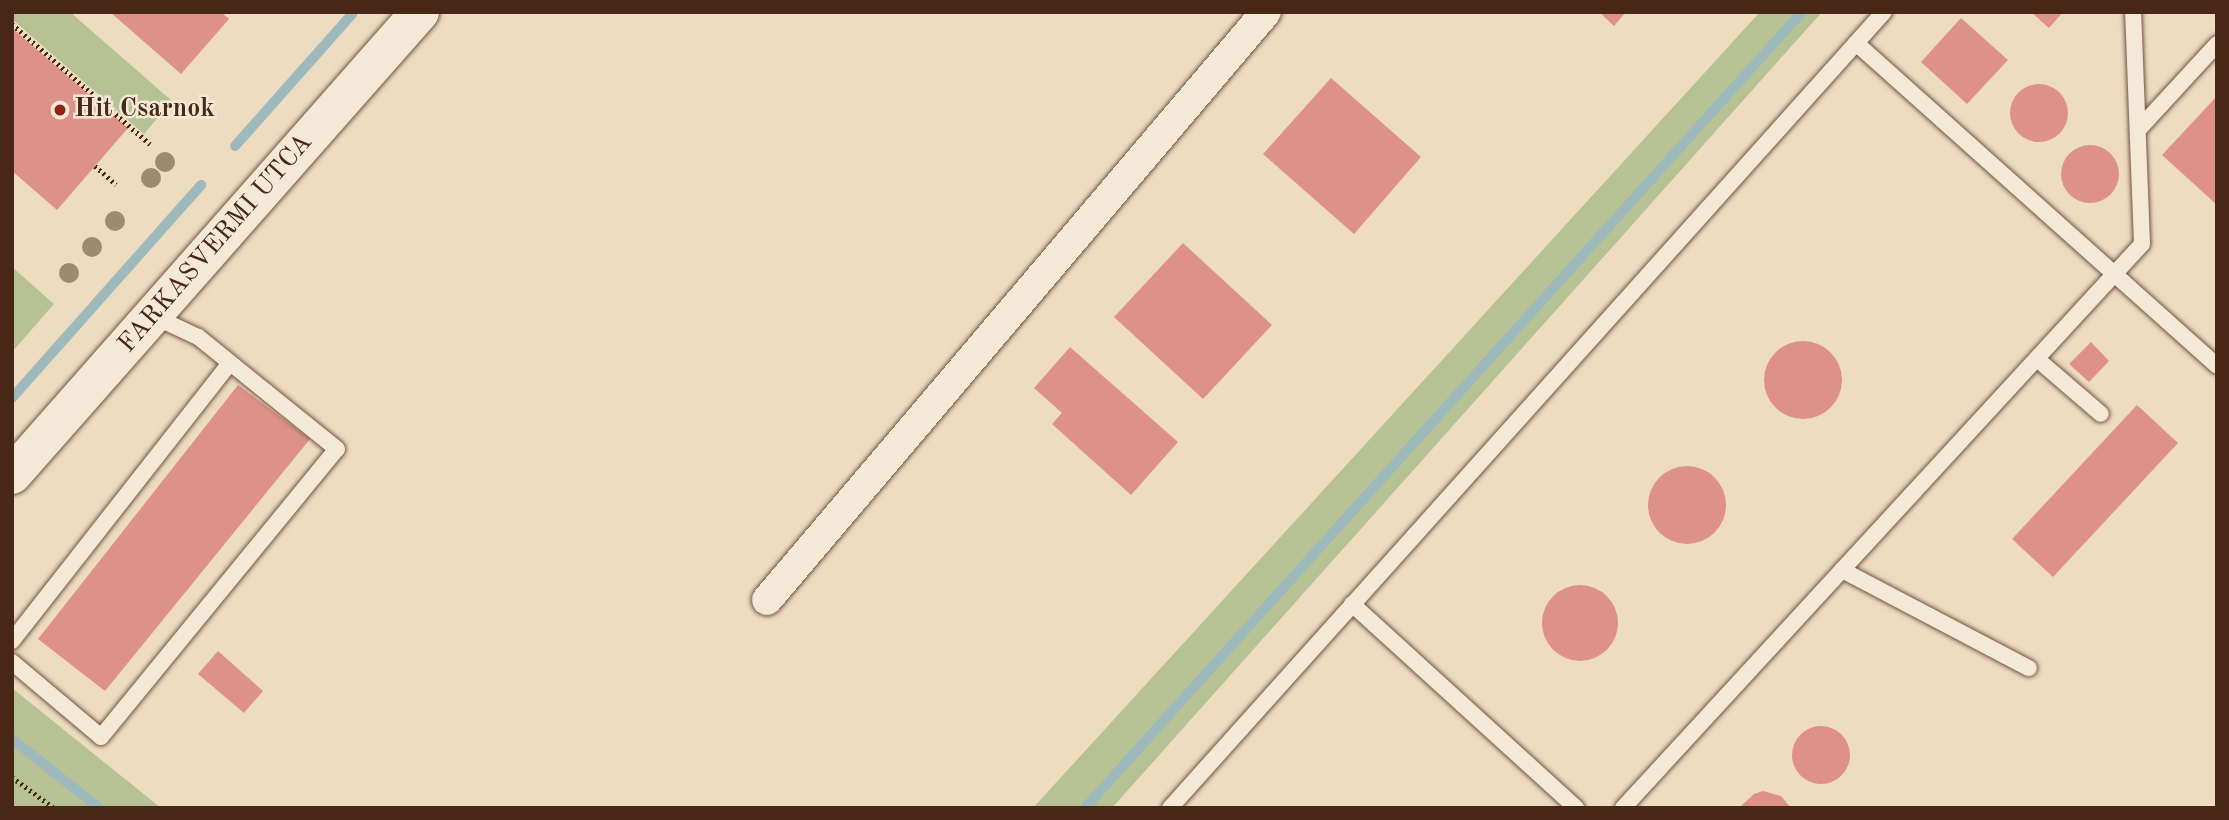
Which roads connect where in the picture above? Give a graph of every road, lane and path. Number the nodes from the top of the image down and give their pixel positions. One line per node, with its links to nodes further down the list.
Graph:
1 (421, 12): 13 (street, FARKASVERMI UTCA)
2 (1266, 12): 20 (street)
3 (1884, 12): 6 (lane)
4 (2133, 12): 8 (lane)
5 (12, 24): 9 (path)
6 (1856, 43): 12 (lane); 21 (lane)
7 (2217, 44): 8 (lane)
8 (2138, 130): 12 (lane)
9 (150, 144)
10 (95, 166): 11 (path)
11 (116, 184)
12 (2115, 275): 14 (lane); 16 (lane)
13 (153, 316): 15 (lane); 18 (street, FARKASVERMI UTCA)
14 (2036, 359): 17 (lane); 19 (lane)
15 (230, 363): 22 (lane); 23 (lane)
16 (2217, 366)
17 (2101, 414)
18 (12, 475)
19 (1842, 570): 24 (lane); 29 (lane)
20 (766, 600)
21 (1352, 604): 27 (lane); 28 (lane)
22 (12, 641)
23 (12, 662)
24 (2029, 668)
25 (12, 777): 26 (path)
26 (54, 808)
27 (1170, 808)
28 (1576, 808)
29 (1623, 808)

